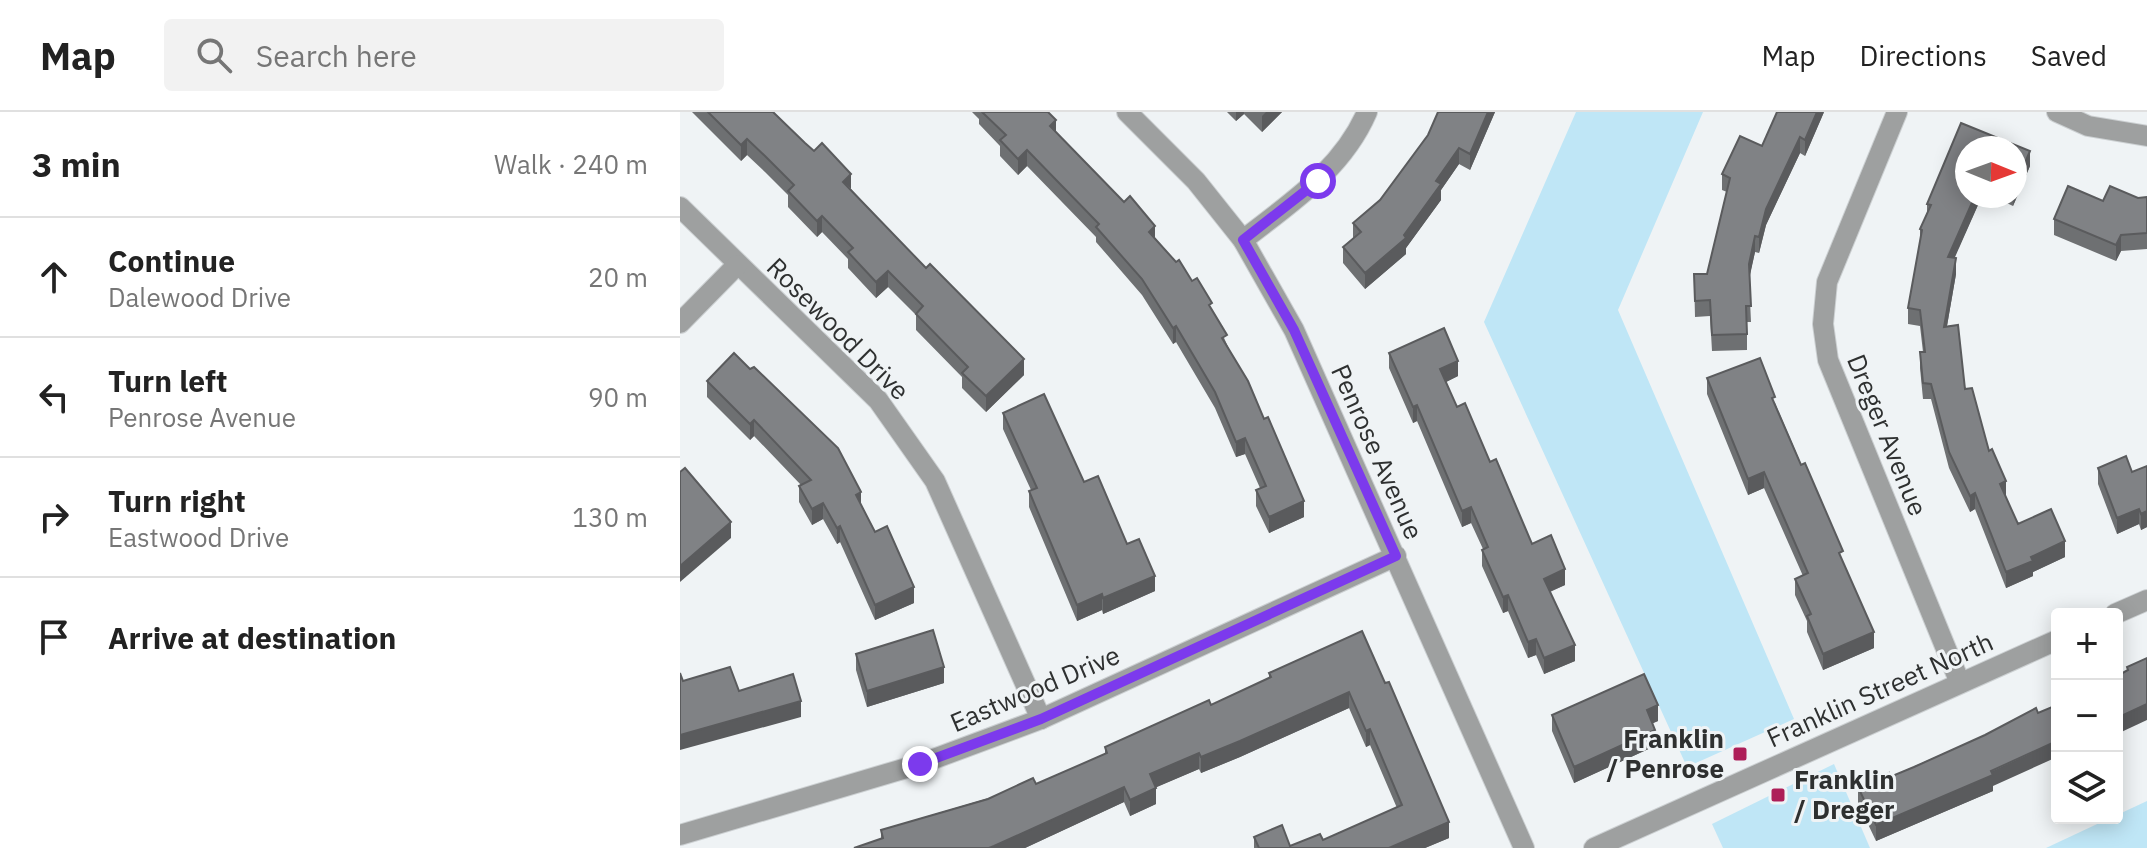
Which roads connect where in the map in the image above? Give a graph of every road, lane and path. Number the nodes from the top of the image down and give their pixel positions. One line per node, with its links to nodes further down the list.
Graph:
1 (1127, 112): 7 (street, Penrose Avenue)
2 (1367, 112): 7 (street)
3 (1897, 112): 14 (street, Dreger Avenue)
4 (2057, 112): 5 (street)
5 (2147, 136)
6 (680, 207): 8 (street, Rosewood Drive)
7 (1243, 240): 10 (street, Penrose Avenue)
8 (737, 265): 9 (street); 15 (street, Rosewood Drive)
9 (680, 323)
10 (1396, 556): 15 (street, Eastwood Drive); 17 (street, Penrose Avenue)
11 (2147, 600): 12 (street)
12 (2123, 610)
13 (2051, 643): 14 (street, Franklin Street North)
14 (1960, 683): 18 (street, Franklin Street North)
15 (1041, 719): 16 (street, Eastwood Drive)
16 (680, 835)
17 (1524, 848)
18 (1594, 848)

